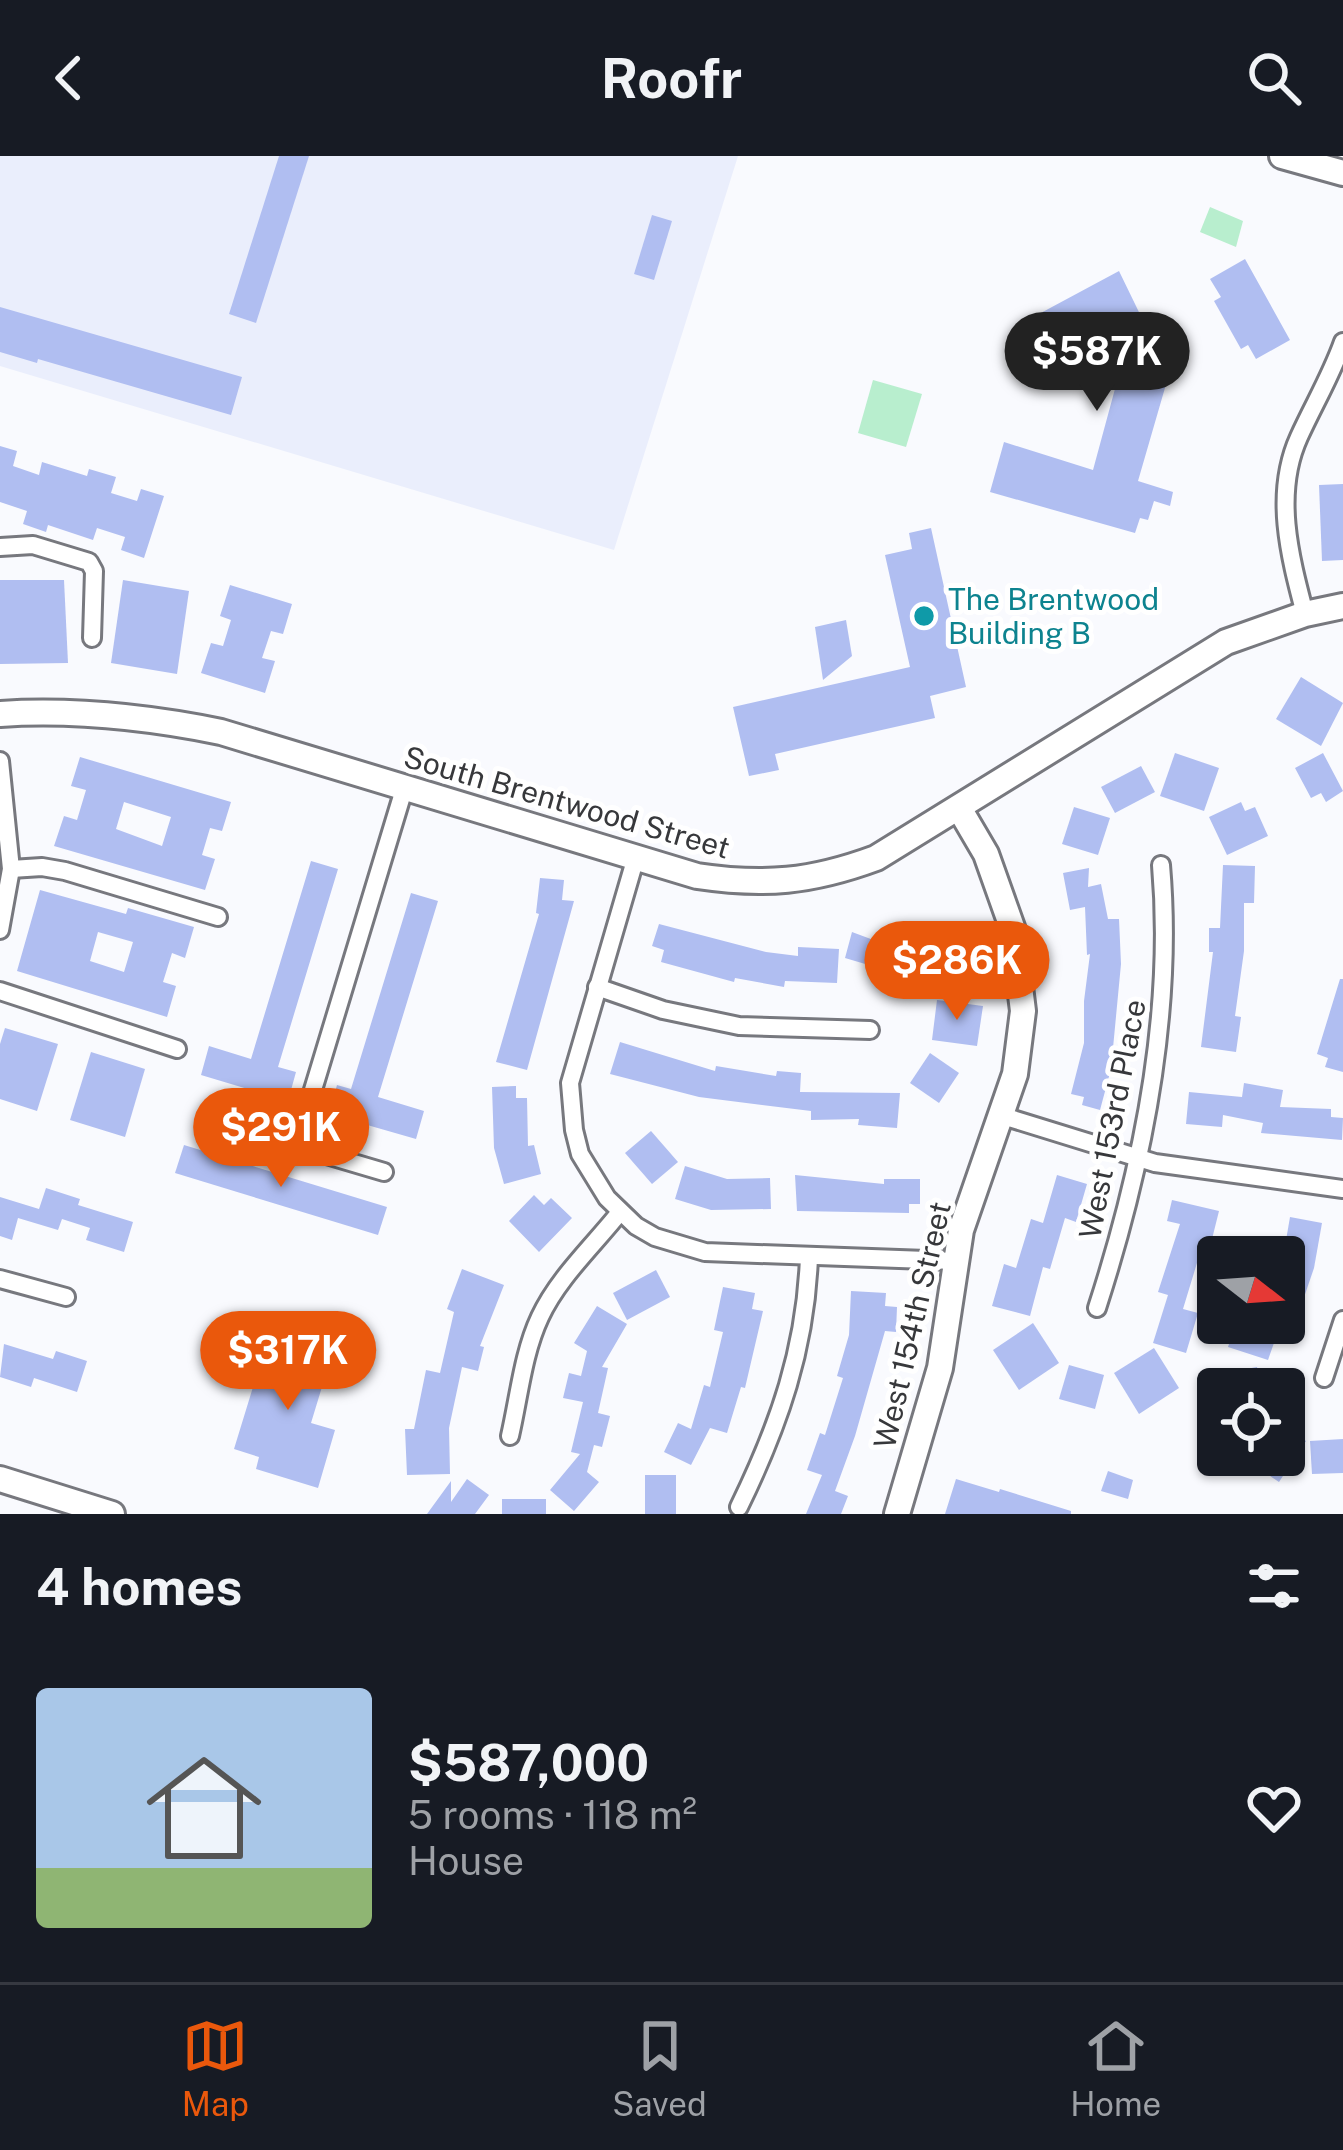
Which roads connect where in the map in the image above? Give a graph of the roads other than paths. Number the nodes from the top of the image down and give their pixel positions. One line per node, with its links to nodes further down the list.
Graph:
1 (1282, 156): 2 (street)
2 (1343, 173)
3 (1343, 342): 6 (street)
4 (0, 547): 7 (street)
5 (1343, 606): 6 (street, South Brentwood Street)
6 (1305, 614): 11 (street, South Brentwood Street)
7 (92, 638)
8 (0, 714): 10 (street, South Brentwood Street)
9 (0, 760): 14 (street)
10 (405, 786): 12 (street, South Brentwood Street); 24 (street)
11 (959, 808): 12 (street, South Brentwood Street); 22 (street, West 154th Street)
12 (636, 856): 18 (street)
13 (1161, 865): 25 (street, West 153rd Place)
14 (11, 869): 15 (street); 16 (street)
15 (3, 896): 17 (street)
16 (218, 917)
17 (0, 930)
18 (597, 987): 20 (street); 28 (street)
19 (0, 991): 21 (street)
20 (870, 1030)
21 (177, 1048)
22 (1003, 1116): 25 (street); 30 (street, West 154th Street)
23 (214, 1122): 24 (street)
24 (296, 1146): 26 (street)
25 (1136, 1159): 27 (street); 33 (street, West 153rd Place)
26 (384, 1172)
27 (1343, 1189)
28 (620, 1212): 29 (street); 36 (street)
29 (808, 1256): 30 (street); 39 (street)
30 (954, 1261): 41 (street, West 154th Street)
31 (0, 1279): 32 (street)
32 (66, 1297)
33 (1097, 1308)
34 (1343, 1320): 35 (street)
35 (1324, 1378)
36 (511, 1436)
37 (0, 1479): 38 (street)
38 (61, 1506): 40 (street)
39 (740, 1507)
40 (112, 1514)
41 (897, 1514)

